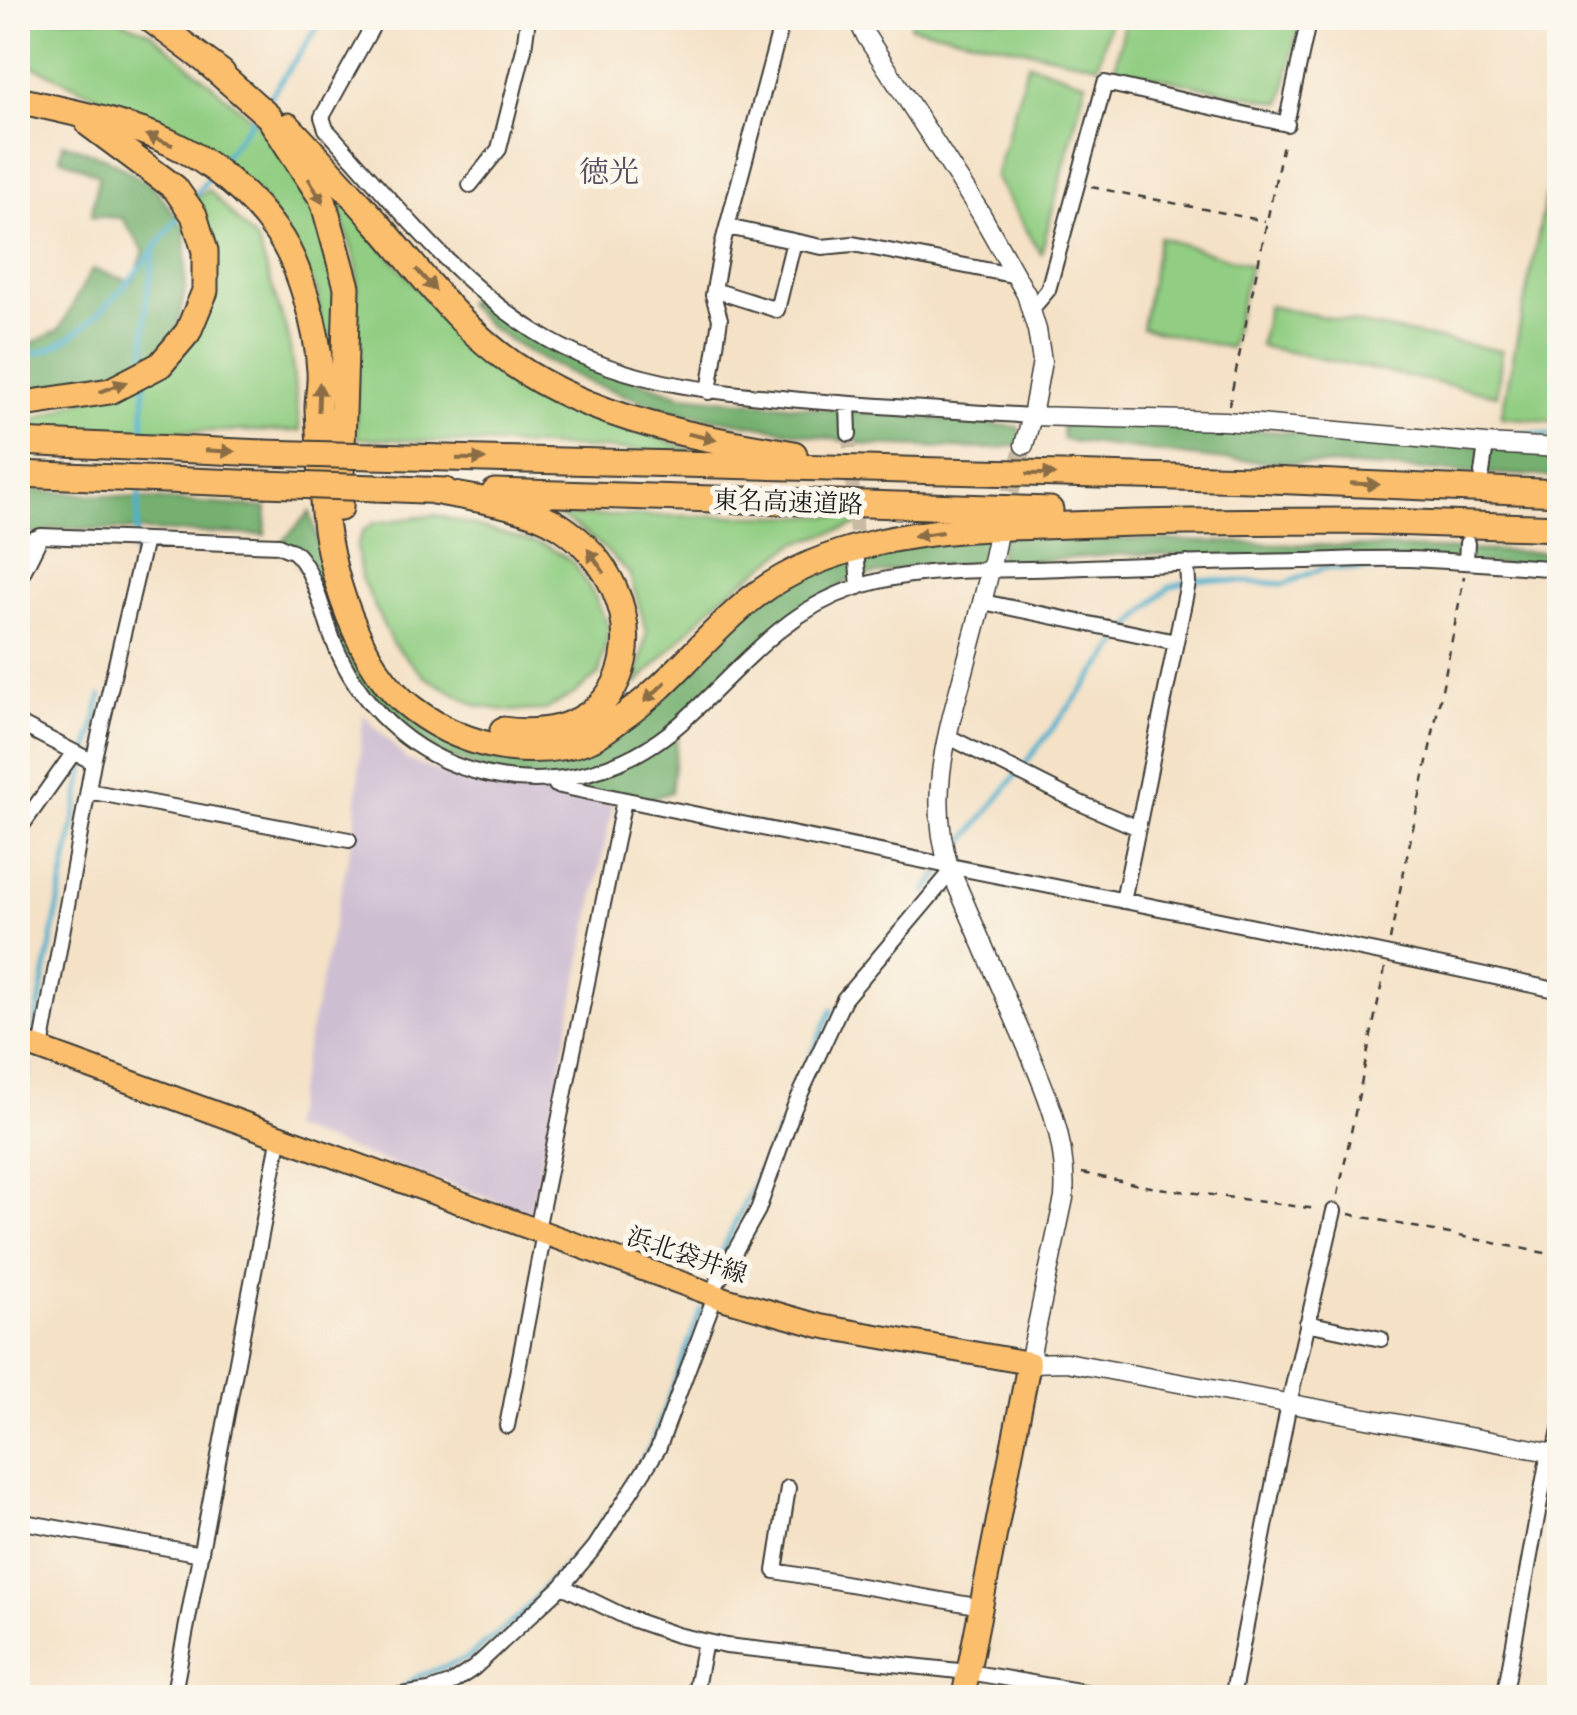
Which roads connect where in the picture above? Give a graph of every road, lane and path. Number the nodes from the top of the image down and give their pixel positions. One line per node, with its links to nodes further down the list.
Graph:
1 (148, 18): 7 (highway)
2 (377, 18): 19 (street)
3 (528, 18): 12 (street)
4 (779, 18): 14 (street)
5 (857, 18): 16 (street)
6 (1309, 18): 10 (street)
7 (210, 64): 29 (highway, one-way to 29); 32 (highway, one-way to 32)
8 (18, 100): 9 (highway)
9 (72, 112): 20 (highway, one-way to 9); 34 (highway, one-way to 9)
10 (1288, 120): 11 (street); 13 (path)
11 (1077, 184): 13 (path); 18 (street)
12 (470, 186)
13 (1266, 222): 23 (path)
14 (727, 227): 15 (street); 17 (street)
15 (794, 241): 16 (street); 17 (street)
16 (1017, 276): 18 (street)
17 (714, 290): 19 (street)
18 (1031, 310): 22 (street)
19 (709, 392): 21 (street)
20 (18, 404)
21 (848, 404): 22 (street); 24 (street)
22 (1032, 416): 23 (street); 27 (street)
23 (1225, 421): 26 (street)
24 (849, 434)
25 (18, 442): 29 (highway, 東名高速道路, one-way to 29, bridge)
26 (1486, 444): 28 (street); 31 (street)
27 (1024, 445)
28 (1560, 448)
29 (893, 470): 33 (highway, 東名高速道路, one-way to 33)
30 (18, 474): 32 (highway, 東名高速道路, bridge)
31 (1482, 474)
32 (428, 490): 34 (highway, 東名高速道路)
33 (1560, 493)
34 (1375, 521): 35 (highway, 東名高速道路)
35 (1560, 528)
36 (41, 536): 38 (street); 40 (street); 46 (street)
37 (998, 538): 45 (street)
38 (144, 540): 53 (street); 54 (street)
39 (1467, 544): 42 (street)
40 (18, 545)
41 (857, 562): 47 (street)
42 (1466, 562): 43 (street); 44 (street); 62 (path)
43 (1186, 563): 45 (street); 49 (street)
44 (1560, 568)
45 (991, 571): 47 (street); 48 (street)
46 (18, 582)
47 (859, 587): 54 (street)
48 (982, 602): 49 (street); 51 (street)
49 (1176, 642): 57 (street)
50 (18, 723): 52 (street)
51 (947, 736): 57 (street); 60 (street)
52 (74, 752): 53 (street); 58 (street)
53 (93, 762): 55 (street)
54 (539, 780): 56 (street)
55 (88, 792): 59 (street); 64 (street)
56 (624, 800): 60 (street); 69 (street)
57 (1138, 828): 61 (street)
58 (18, 831)
59 (349, 840)
60 (950, 870): 61 (street); 67 (street); 71 (street)
61 (1123, 901): 62 (street)
62 (1388, 953): 63 (street); 68 (path)
63 (1560, 991)
64 (27, 1044): 65 (street); 66 (main road, 浜北袋井線)
65 (18, 1070)
66 (280, 1136): 69 (main road, 浜北袋井線); 81 (street)
67 (1066, 1170): 68 (path); 74 (street)
68 (1334, 1211): 70 (path); 72 (street)
69 (541, 1232): 71 (main road, 浜北袋井線); 76 (street)
70 (1560, 1256)
71 (713, 1295): 74 (main road, 浜北袋井線); 82 (street)
72 (1308, 1323): 73 (street); 75 (street)
73 (1381, 1338)
74 (1029, 1363): 75 (street); 83 (main road)
75 (1288, 1403): 78 (street); 91 (street)
76 (507, 1426)
77 (1560, 1429): 78 (street)
78 (1554, 1453): 92 (street)
79 (788, 1488): 83 (street)
80 (18, 1521): 81 (street)
81 (202, 1554): 86 (street)
82 (562, 1586): 84 (street); 87 (street)
83 (982, 1607): 85 (main road)
84 (705, 1642): 85 (street); 88 (street)
85 (968, 1672): 89 (main road); 90 (street)
86 (173, 1698)
87 (382, 1698)
88 (694, 1698)
89 (963, 1698)
90 (1120, 1698)
91 (1232, 1698)
92 (1504, 1698)

